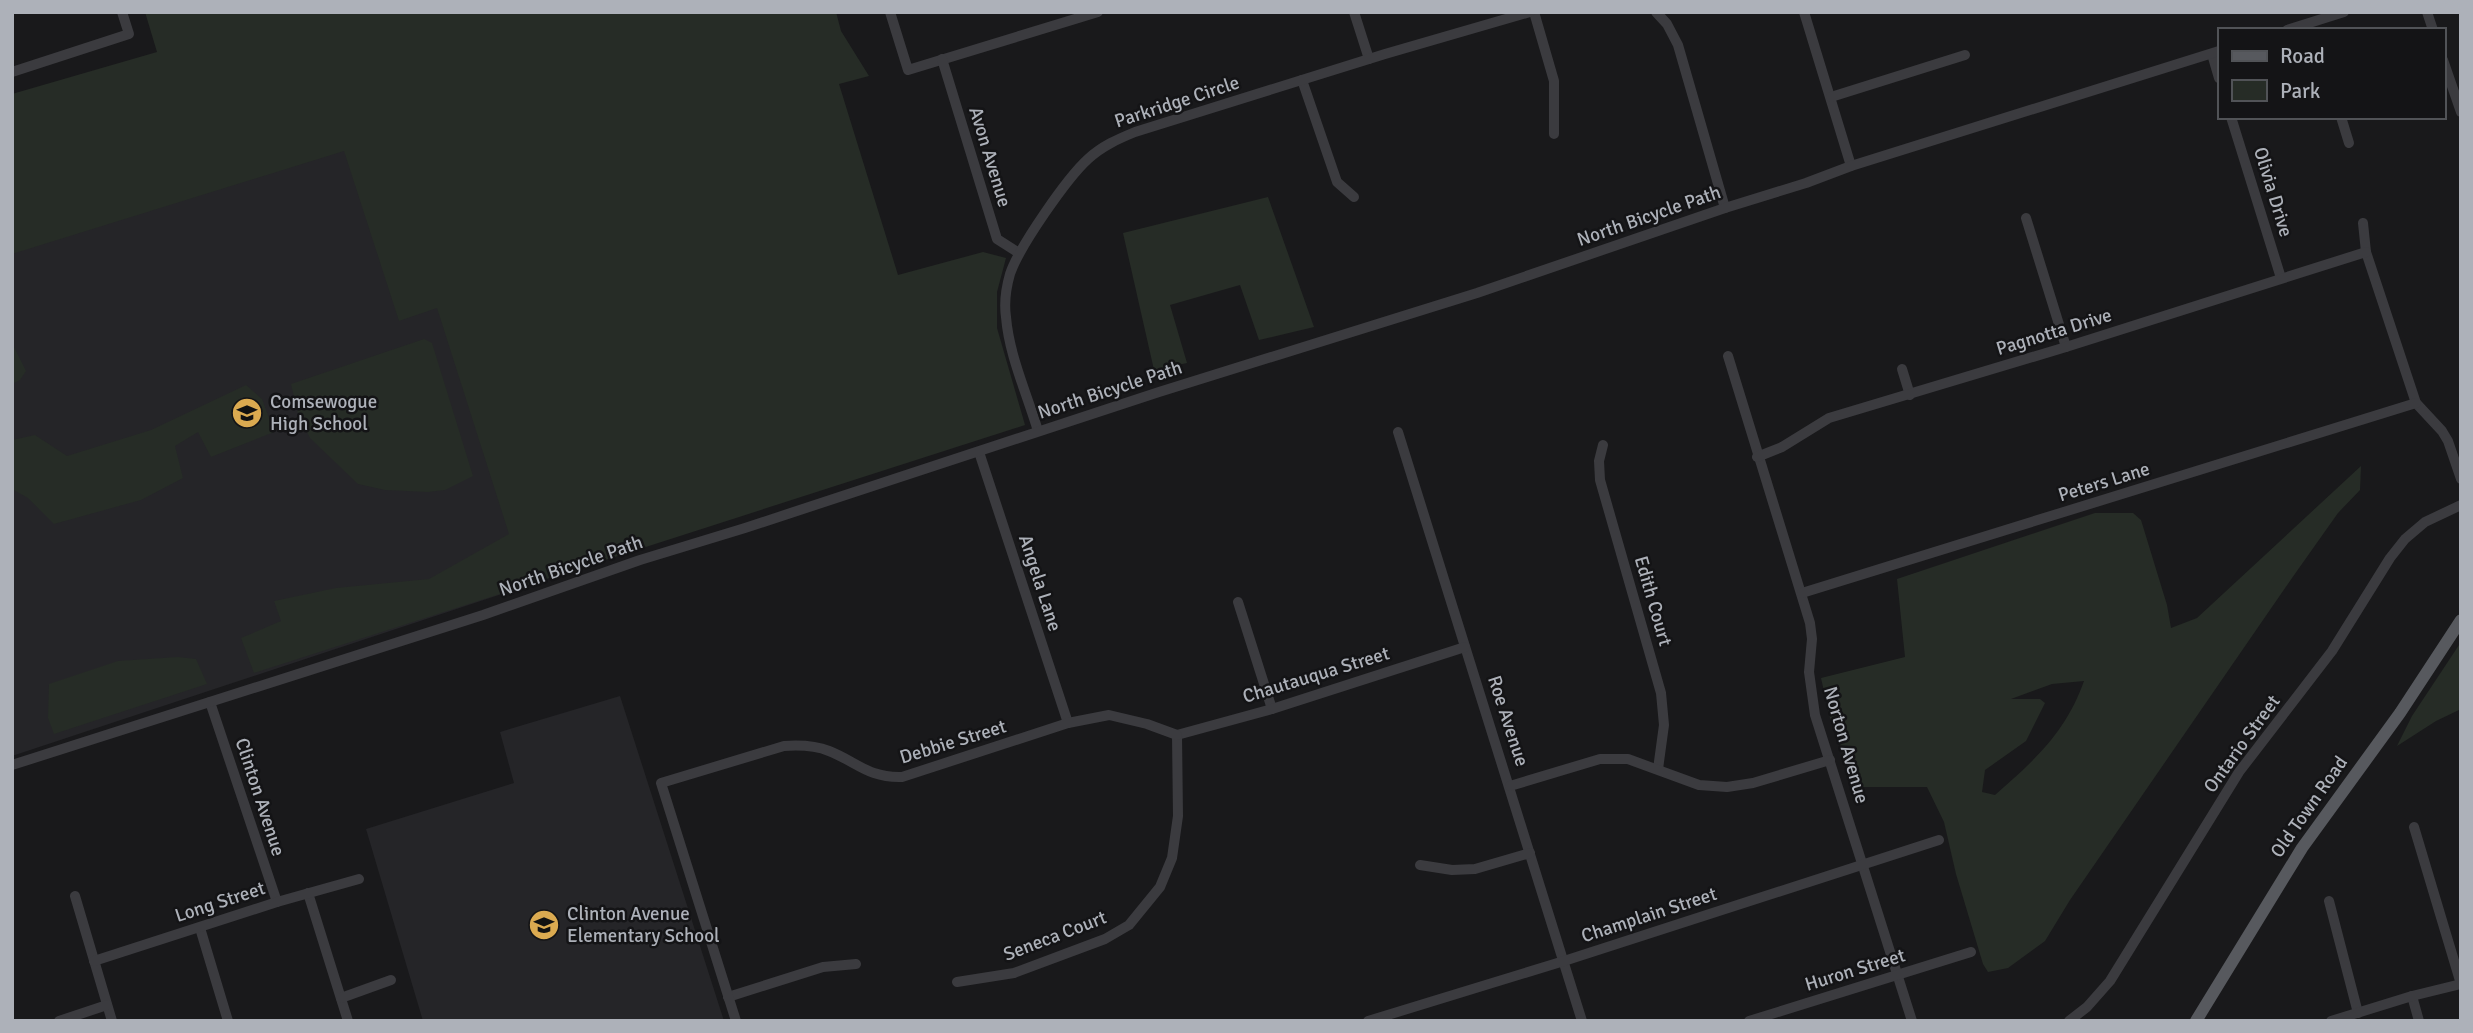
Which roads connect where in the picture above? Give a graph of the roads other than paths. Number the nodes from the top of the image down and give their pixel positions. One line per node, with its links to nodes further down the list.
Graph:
1 (122, 12): 15 (street)
2 (890, 12): 12 (street)
3 (1098, 12): 12 (street)
4 (1354, 12): 13 (street)
5 (1532, 12): 13 (street, Parkridge Circle); 21 (street)
6 (1656, 12): 25 (street)
7 (1804, 12): 17 (street)
8 (2344, 12): 9 (street)
9 (2312, 26)
10 (2216, 53): 23 (street, North Bicycle Path)
11 (1965, 55): 17 (street)
12 (942, 59): 29 (street, Avon Avenue)
13 (1368, 59): 16 (street, Parkridge Circle)
14 (2445, 66): 18 (street)
15 (12, 72)
16 (1303, 80): 24 (street); 29 (street, Parkridge Circle)
17 (1831, 97): 23 (street)
18 (2461, 112)
19 (2232, 119): 30 (street, Olivia Drive)
20 (2342, 119): 22 (street)
21 (1554, 134)
22 (2349, 143)
23 (1851, 166): 25 (street, North Bicycle Path)
24 (1354, 197)
25 (1725, 208): 36 (street, North Bicycle Path)
26 (2028, 222): 31 (street)
27 (2363, 223): 28 (street)
28 (2366, 252): 30 (street, Pagnotta Drive); 35 (street)
29 (1019, 253): 36 (street, Parkridge Circle)
30 (2281, 278): 31 (street, Pagnotta Drive)
31 (2066, 347): 34 (street, Pagnotta Drive)
32 (1728, 356): 40 (street, Norton Avenue)
33 (1902, 369): 34 (street)
34 (1910, 395): 40 (street, Pagnotta Drive)
35 (2416, 403): 41 (street); 43 (street, Peters Lane)
36 (1038, 431): 39 (street, North Bicycle Path)
37 (1398, 432): 46 (street, Roe Avenue)
38 (1603, 445): 53 (street, Edith Court)
39 (979, 452): 47 (street, North Bicycle Path); 49 (street, Angela Lane)
40 (1757, 457): 43 (street, Norton Avenue)
41 (2461, 479)
42 (2461, 505): 88 (street, Ontario Street)
43 (1802, 593): 51 (street, Norton Avenue)
44 (1238, 602): 48 (street)
45 (2461, 620): 89 (main road, Old Town Road)
46 (1465, 647): 48 (street, Chautauqua Street); 54 (street, Roe Avenue)
47 (210, 702): 52 (street, North Bicycle Path); 64 (street, Clinton Avenue)
48 (1272, 709): 50 (street, Chautauqua Street)
49 (1068, 723): 50 (street, Debbie Street); 75 (street, Debbie Street)
50 (1177, 734): 72 (street, Seneca Court)
51 (1830, 760): 53 (street); 58 (street, Norton Avenue)
52 (12, 765)
53 (1658, 769): 54 (street)
54 (1510, 786): 57 (street, Roe Avenue)
55 (2414, 827): 73 (street)
56 (1939, 841): 58 (street, Champlain Street)
57 (1530, 853): 59 (street); 68 (street, Roe Avenue)
58 (1864, 864): 68 (street, Champlain Street); 70 (street, Norton Avenue)
59 (1420, 865)
60 (359, 879): 61 (street, Long Street)
61 (308, 893): 64 (street, Long Street); 76 (street)
62 (75, 896): 67 (street)
63 (2329, 901): 78 (street)
64 (277, 902): 65 (street, Long Street)
65 (200, 928): 67 (street, Long Street); 81 (street)
66 (1971, 952): 70 (street, Huron Street)
67 (93, 961): 77 (street)
68 (1564, 961): 84 (street, Champlain Street); 85 (street, Roe Avenue)
69 (856, 964): 75 (street)
70 (1898, 975): 86 (street, Huron Street); 87 (street, Norton Avenue)
71 (391, 980): 76 (street)
72 (957, 982)
73 (2461, 984): 74 (street)
74 (2412, 996): 78 (street); 91 (street)
75 (728, 997): 83 (street)
76 (341, 998): 82 (street)
77 (107, 1005): 79 (street); 80 (street)
78 (2358, 1013): 90 (street)
79 (59, 1021)
80 (112, 1021)
81 (228, 1021)
82 (348, 1021)
83 (736, 1021)
84 (1368, 1021)
85 (1583, 1021)
86 (1749, 1021)
87 (1912, 1021)
88 (2069, 1021)
89 (2196, 1021)
90 (2331, 1021)
91 (2419, 1021)

